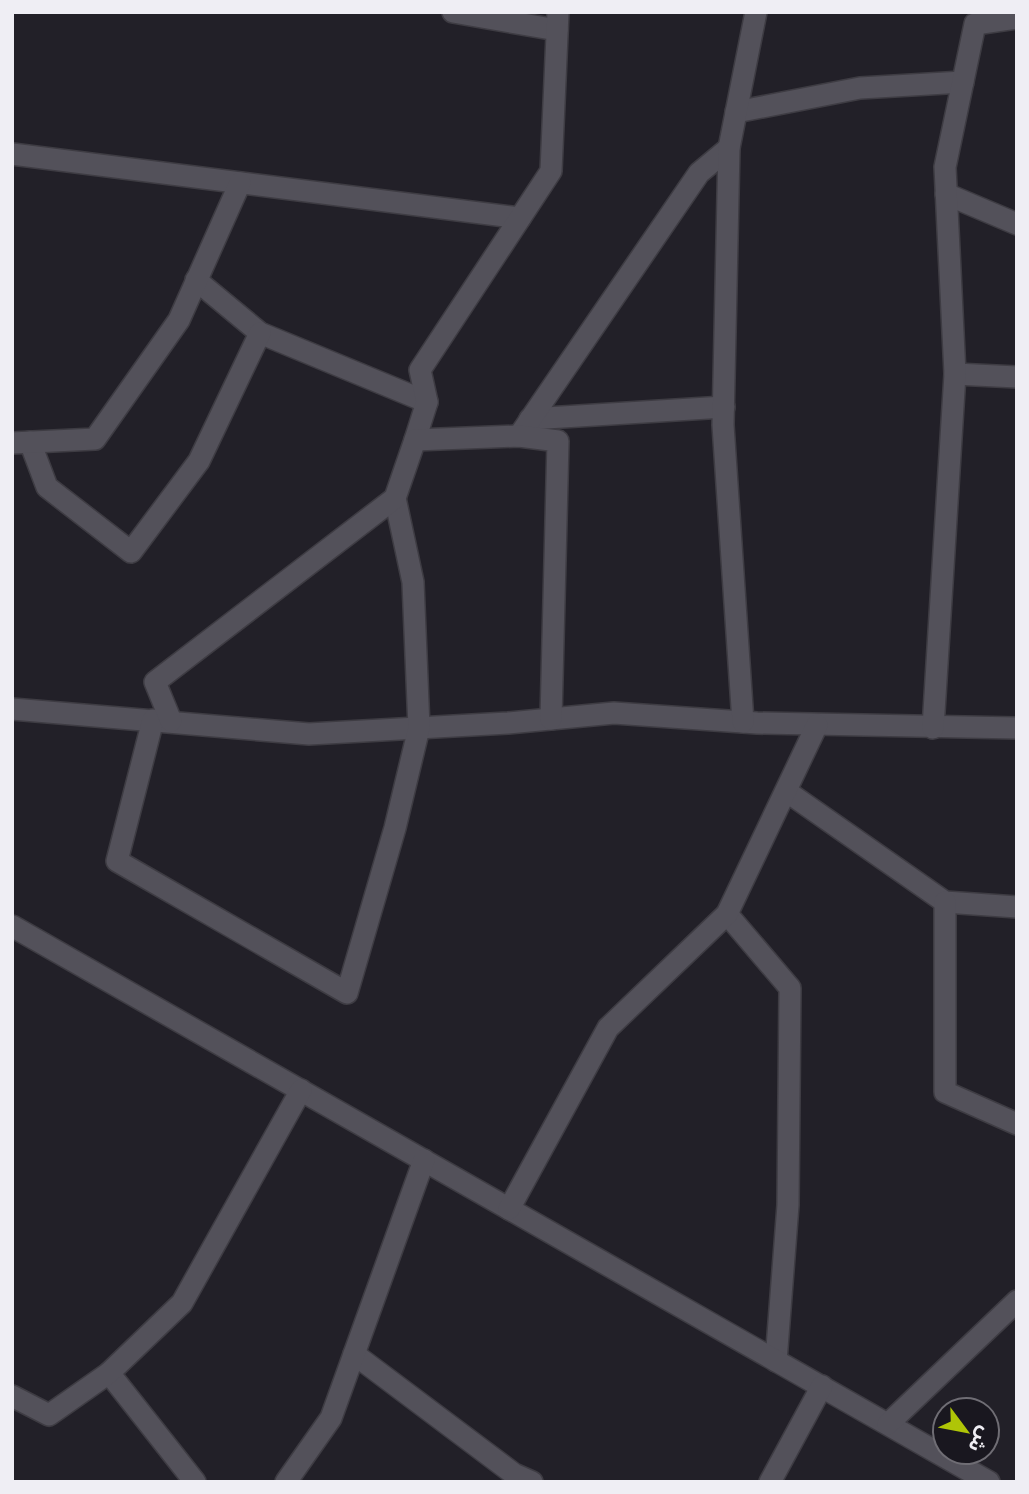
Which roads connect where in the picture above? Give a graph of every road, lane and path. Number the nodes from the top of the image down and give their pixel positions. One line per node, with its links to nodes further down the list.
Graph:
1 (453, 12): 4 (street)
2 (757, 12): 6 (street)
3 (1017, 18): 5 (street)
4 (558, 21): 11 (street)
5 (963, 82): 6 (street); 10 (street)
6 (736, 111): 7 (street)
7 (729, 148): 18 (street); 19 (street)
8 (12, 154): 9 (street)
9 (240, 183): 11 (street); 13 (street)
10 (946, 194): 12 (street); 15 (street)
11 (520, 218): 17 (street)
12 (1017, 224)
13 (196, 280): 14 (street); 21 (street)
14 (260, 333): 17 (street); 21 (street)
15 (955, 374): 16 (street); 29 (street)
16 (1017, 377)
17 (427, 402): 20 (street)
18 (724, 407): 19 (street); 26 (street)
19 (525, 428): 20 (street); 24 (street)
20 (415, 440): 22 (street)
21 (21, 442)
22 (395, 498): 25 (street); 28 (street)
23 (12, 709): 25 (street)
24 (551, 719): 26 (street); 28 (street)
25 (162, 721): 28 (street); 28 (street)
26 (743, 722): 27 (street)
27 (817, 725): 29 (street); 31 (street)
28 (419, 728)
29 (933, 728): 30 (street)
30 (1017, 728)
31 (786, 791): 32 (street); 34 (street)
32 (946, 902): 33 (street); 37 (street)
33 (1017, 907)
34 (727, 914): 39 (street); 42 (street)
35 (12, 926): 36 (street)
36 (301, 1090): 38 (street); 43 (street)
37 (1017, 1124)
38 (424, 1160): 39 (street); 41 (street)
39 (509, 1209): 42 (street)
40 (1017, 1301): 46 (street)
41 (354, 1354): 48 (street); 49 (street)
42 (776, 1361): 44 (street)
43 (109, 1373): 45 (street); 47 (street)
44 (822, 1386): 46 (street); 50 (street)
45 (12, 1396)
46 (887, 1424): 51 (street)
47 (195, 1482)
48 (286, 1482)
49 (532, 1482)
50 (770, 1482)
51 (989, 1482)

